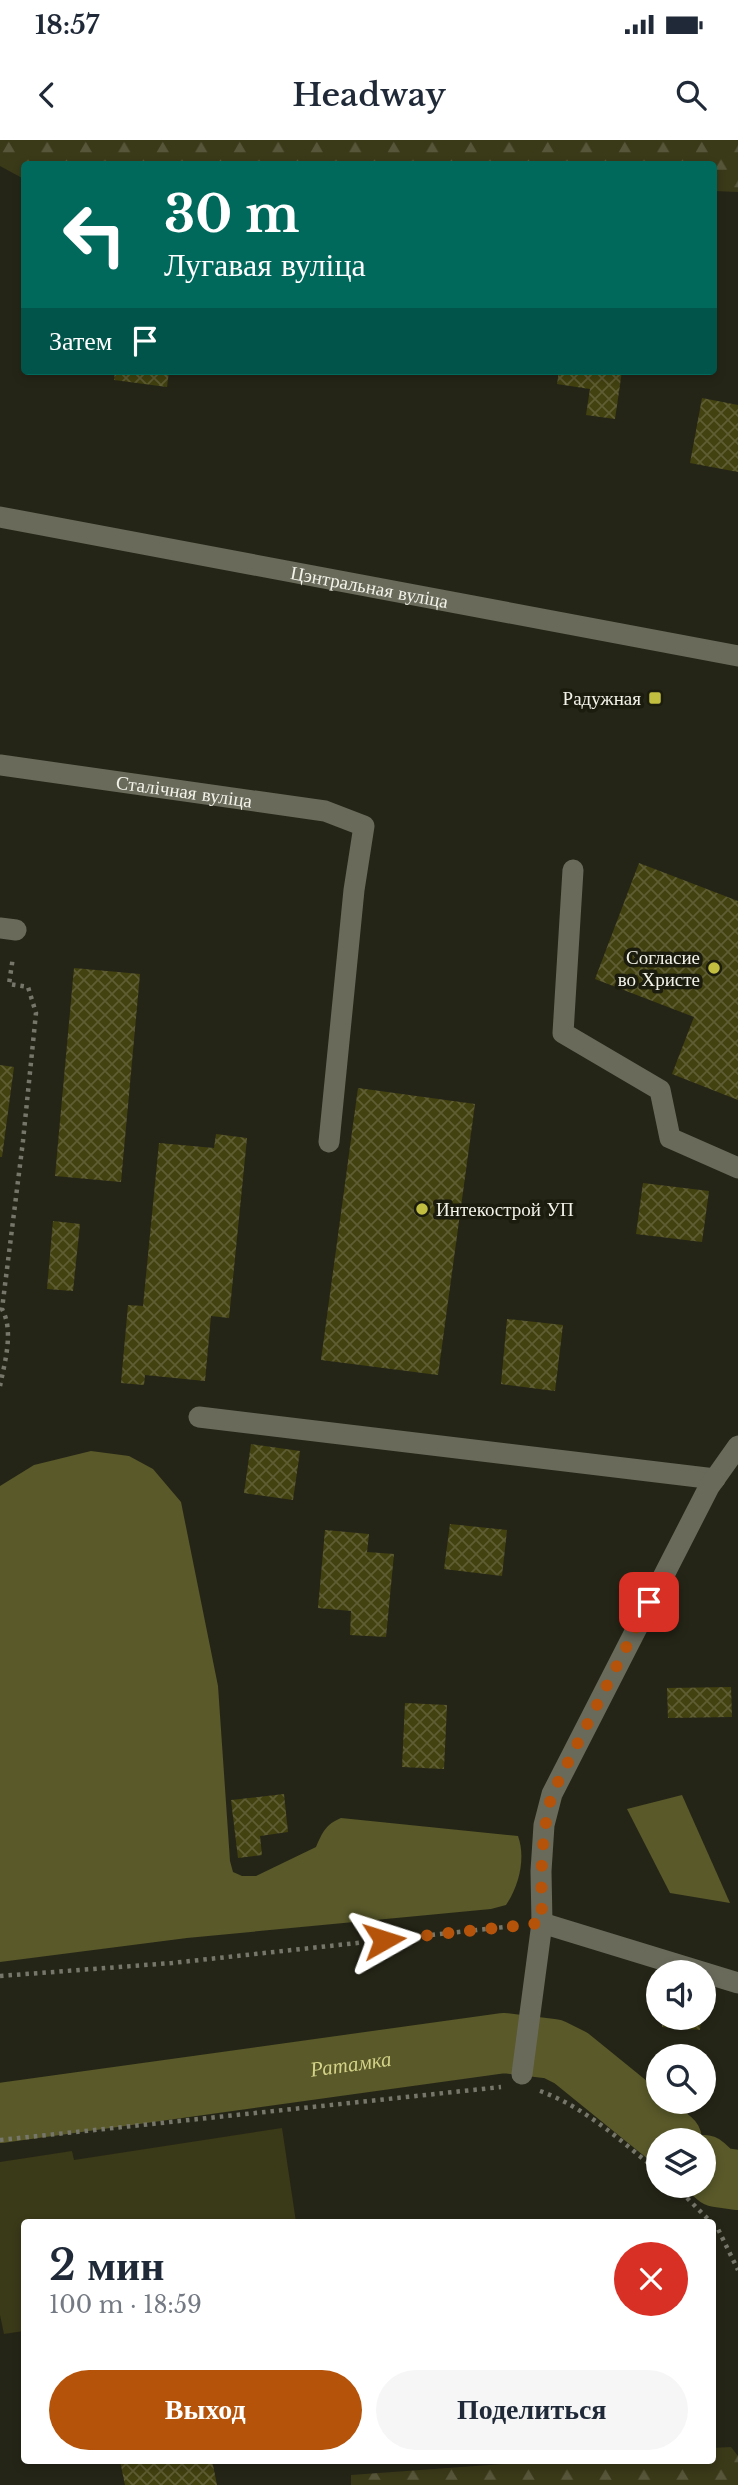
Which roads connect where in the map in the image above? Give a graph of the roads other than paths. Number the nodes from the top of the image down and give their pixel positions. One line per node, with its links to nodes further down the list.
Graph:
1 (0, 517): 2 (street, Цэнтральная вуліца)
2 (738, 656)
3 (0, 765): 5 (street, Сталічная вуліца)
4 (573, 870): 6 (street)
5 (330, 1142)
6 (738, 1168)
7 (199, 1417): 9 (street)
8 (738, 1446): 9 (street)
9 (715, 1479): 10 (street)
10 (542, 1923): 11 (street); 12 (street)
11 (738, 1983)
12 (521, 2083)

